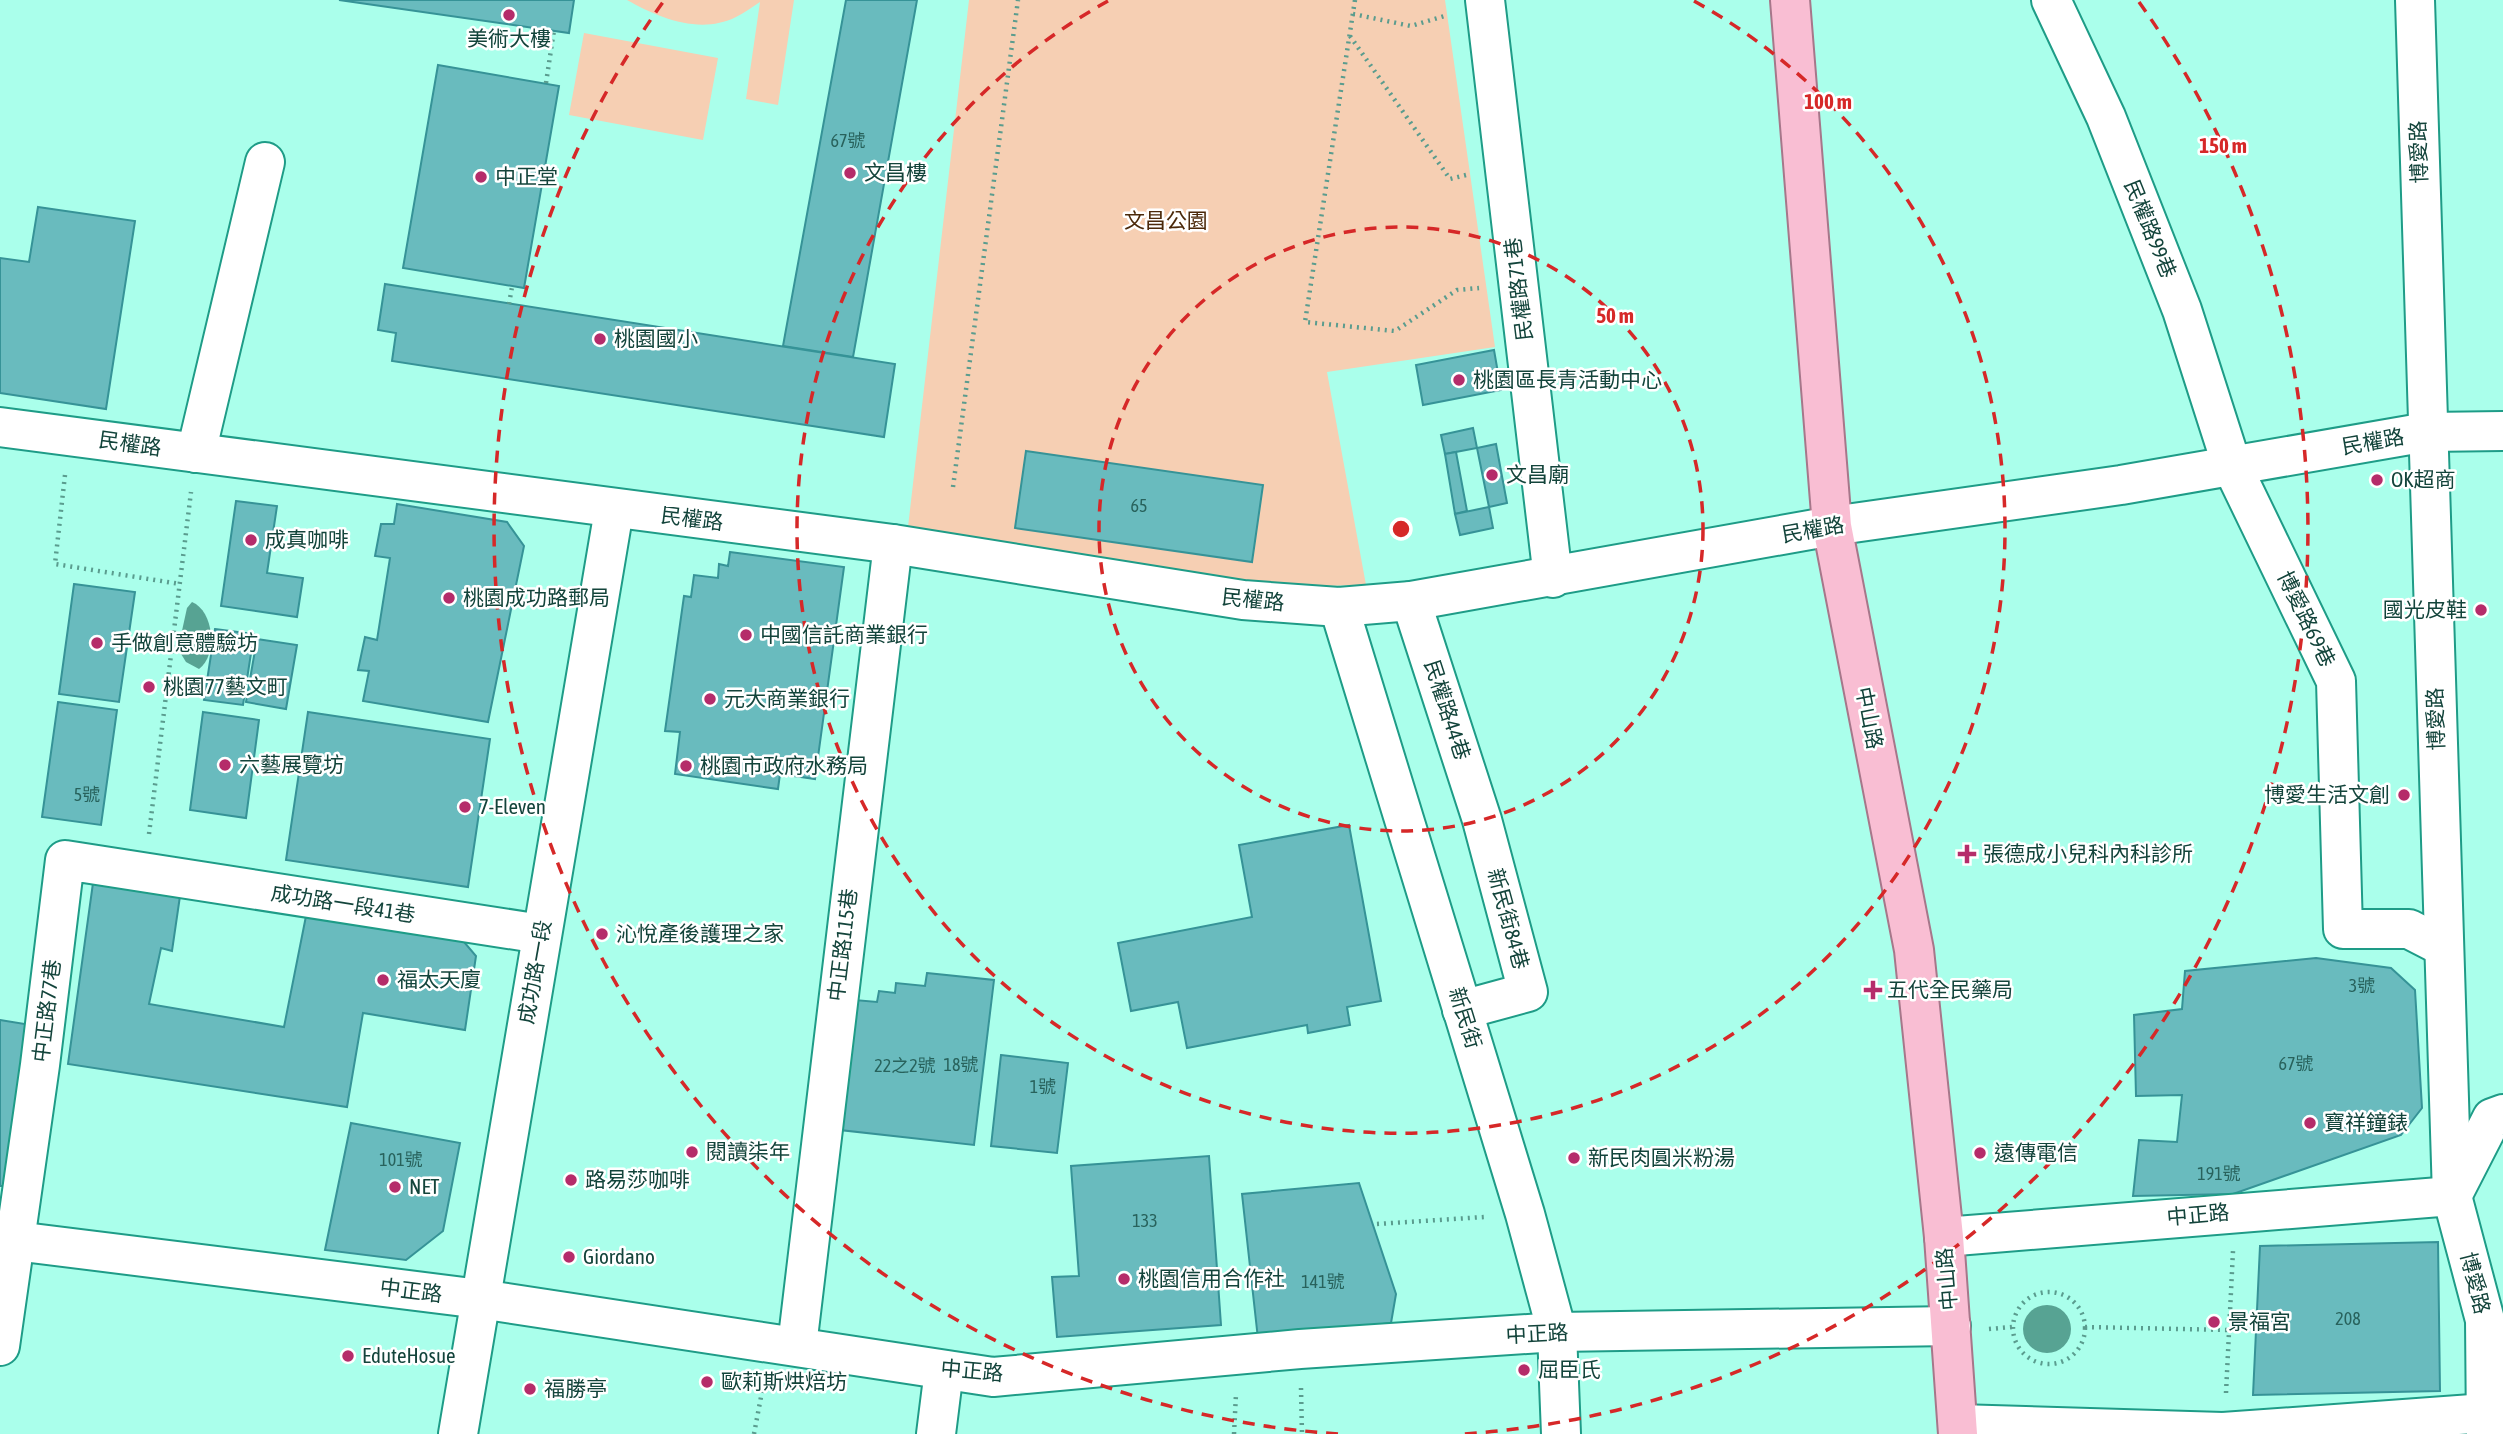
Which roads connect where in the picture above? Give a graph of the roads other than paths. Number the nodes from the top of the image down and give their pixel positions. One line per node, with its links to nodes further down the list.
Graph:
1 (1790, 0): 12 (main road, 中山路)
2 (2051, 0): 10 (street, 民權路99巷)
3 (2415, 0): 7 (street, 博愛路)
4 (1485, 2): 14 (street, 民權路71巷)
5 (265, 162): 9 (street)
6 (0, 427): 9 (street, 民權路)
7 (2427, 432): 8 (street, 民權路); 10 (street, 民權路); 20 (street, 博愛路)
8 (2503, 432)
9 (196, 453): 11 (street, 民權路)
10 (2232, 466): 12 (street, 民權路); 20 (street, 博愛路69巷)
11 (614, 510): 13 (street, 民權路); 19 (street, 成功路一段)
12 (1832, 526): 14 (street, 民權路); 24 (main road, 中山路)
13 (893, 544): 16 (street, 民權路); 30 (street, 中正路115巷)
14 (1553, 578): 15 (street, 民權路)
15 (1411, 601): 16 (street, 民權路); 17 (street, 民權路44巷)
16 (1339, 607): 21 (street, 新民街)
17 (1482, 820): 21 (street, 新民街84巷)
18 (144, 873): 19 (street, 成功路一段41巷); 25 (street, 中正路77巷)
19 (541, 934): 26 (street, 成功路一段)
20 (2444, 947): 23 (street, 博愛路)
21 (1462, 1010): 29 (street, 新民街)
22 (2503, 1114): 23 (street)
23 (2452, 1196): 24 (street, 中正路); 27 (street, 博愛路)
24 (1944, 1237): 28 (main road, 中山路)
25 (7, 1239): 26 (street, 中正路); 31 (street)
26 (480, 1299): 30 (street, 中正路); 35 (street, 成功路一段)
27 (2494, 1320): 33 (street, 博愛路)
28 (1951, 1326): 29 (street, 中正路); 34 (main road, 中山路)
29 (1557, 1332): 32 (street, 中正路); 37 (street, 新民街)
30 (784, 1344): 32 (street, 中正路)
31 (0, 1346)
32 (944, 1370): 36 (street)
33 (2486, 1423): 34 (street)
34 (1958, 1429)
35 (458, 1434)
36 (936, 1434)
37 (1561, 1434)

